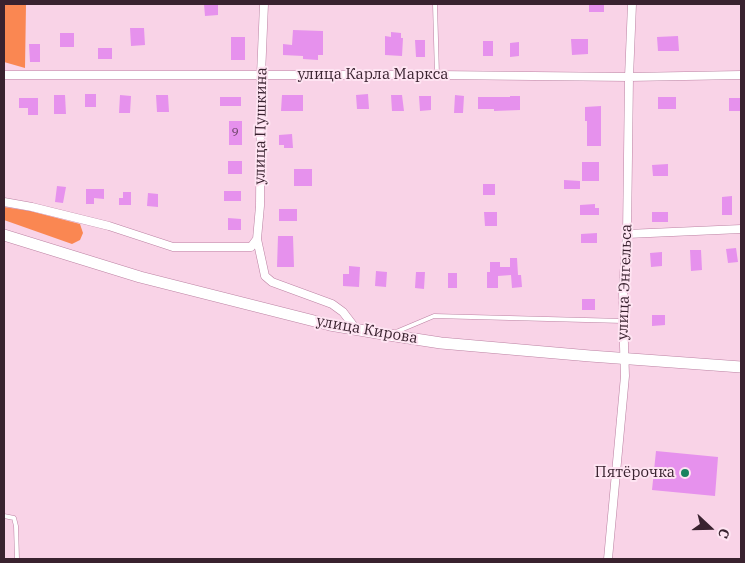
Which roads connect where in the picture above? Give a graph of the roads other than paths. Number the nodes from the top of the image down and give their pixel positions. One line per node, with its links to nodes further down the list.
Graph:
1 (264, 4): 5 (street, улица Пушкина)
2 (435, 4): 6 (lane)
3 (632, 4): 8 (street, улица Энгельса)
4 (4, 75): 5 (street, улица Карла Маркса)
5 (262, 75): 6 (street, улица Карла Маркса); 13 (street, улица Пушкина)
6 (437, 75): 8 (street, улица Карла Маркса)
7 (741, 75): 8 (street, улица Карла Маркса)
8 (629, 77): 11 (street, улица Энгельса)
9 (4, 202): 13 (street)
10 (741, 229): 11 (street)
11 (627, 234): 14 (street, улица Энгельса)
12 (4, 235): 15 (main road, улица Кирова)
13 (258, 239): 15 (street, улица Пушкина)
14 (623, 321): 16 (lane); 17 (street, улица Энгельса)
15 (356, 329): 16 (main road, улица Кирова)
16 (389, 335): 17 (main road, улица Кирова)
17 (624, 358): 18 (main road, улица Кирова); 21 (street, улица Энгельса)
18 (741, 367)
19 (4, 516): 20 (lane)
20 (17, 559)
21 (608, 559)

